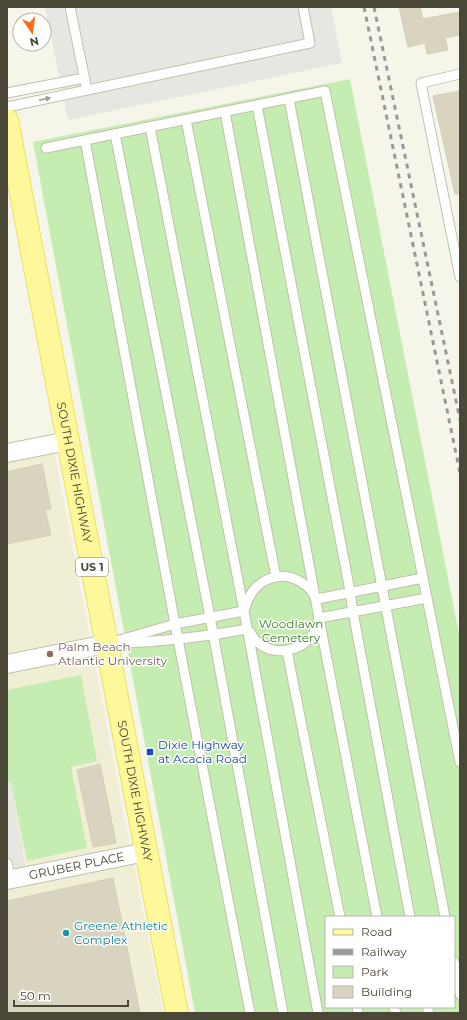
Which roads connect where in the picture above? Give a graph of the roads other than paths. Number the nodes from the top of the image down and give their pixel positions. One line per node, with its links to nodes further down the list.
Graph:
1 (70, 7): 4 (lane)
2 (303, 7): 5 (lane)
3 (460, 74): 17 (lane)
4 (84, 78): 5 (lane); 6 (lane)
5 (87, 90): 9 (lane, one-way to 5)
6 (7, 93)
7 (289, 99): 8 (lane); 21 (lane); 22 (lane)
8 (257, 105): 10 (lane); 23 (lane)
9 (7, 107)
10 (225, 112): 12 (lane); 25 (lane)
11 (7, 120): 18 (main road, SOUTH DIXIE HIGHWAY / US 1)
12 (186, 120): 13 (lane); 20 (lane)
13 (150, 127): 14 (lane); 27 (lane)
14 (115, 134): 15 (lane); 29 (lane)
15 (85, 140): 16 (lane); 31 (lane)
16 (46, 148)
17 (460, 277)
18 (68, 441): 19 (street); 35 (main road, SOUTH DIXIE HIGHWAY / US 1)
19 (7, 453)
20 (276, 576): 25 (lane); 27 (lane)
21 (423, 578): 22 (lane); 24 (lane)
22 (383, 585): 23 (lane); 26 (lane)
23 (350, 592): 25 (lane); 28 (lane)
24 (427, 598): 26 (lane); 38 (lane)
25 (317, 599): 30 (lane)
26 (387, 606): 28 (lane); 44 (lane)
27 (244, 611): 29 (lane); 32 (lane)
28 (353, 612): 30 (lane); 43 (lane)
29 (210, 617): 31 (lane); 33 (lane)
30 (319, 618): 36 (lane); 42 (lane)
31 (175, 624): 34 (lane); 35 (lane)
32 (247, 629): 33 (lane); 36 (lane); 50 (lane)
33 (213, 635): 34 (lane); 49 (lane)
34 (179, 640): 35 (lane); 48 (lane)
35 (106, 644): 37 (street); 39 (main road, SOUTH DIXIE HIGHWAY / US 1)
36 (287, 651): 41 (lane)
37 (7, 664)
38 (460, 762)
39 (146, 852): 40 (street, GRUBER PLACE); 47 (main road, SOUTH DIXIE HIGHWAY / US 1)
40 (8, 874)
41 (340, 916)
42 (377, 916)
43 (410, 916)
44 (446, 916)
45 (455, 967): 46 (lane)
46 (460, 994)
47 (177, 1013)
48 (250, 1013)
49 (283, 1013)
50 (318, 1013)

